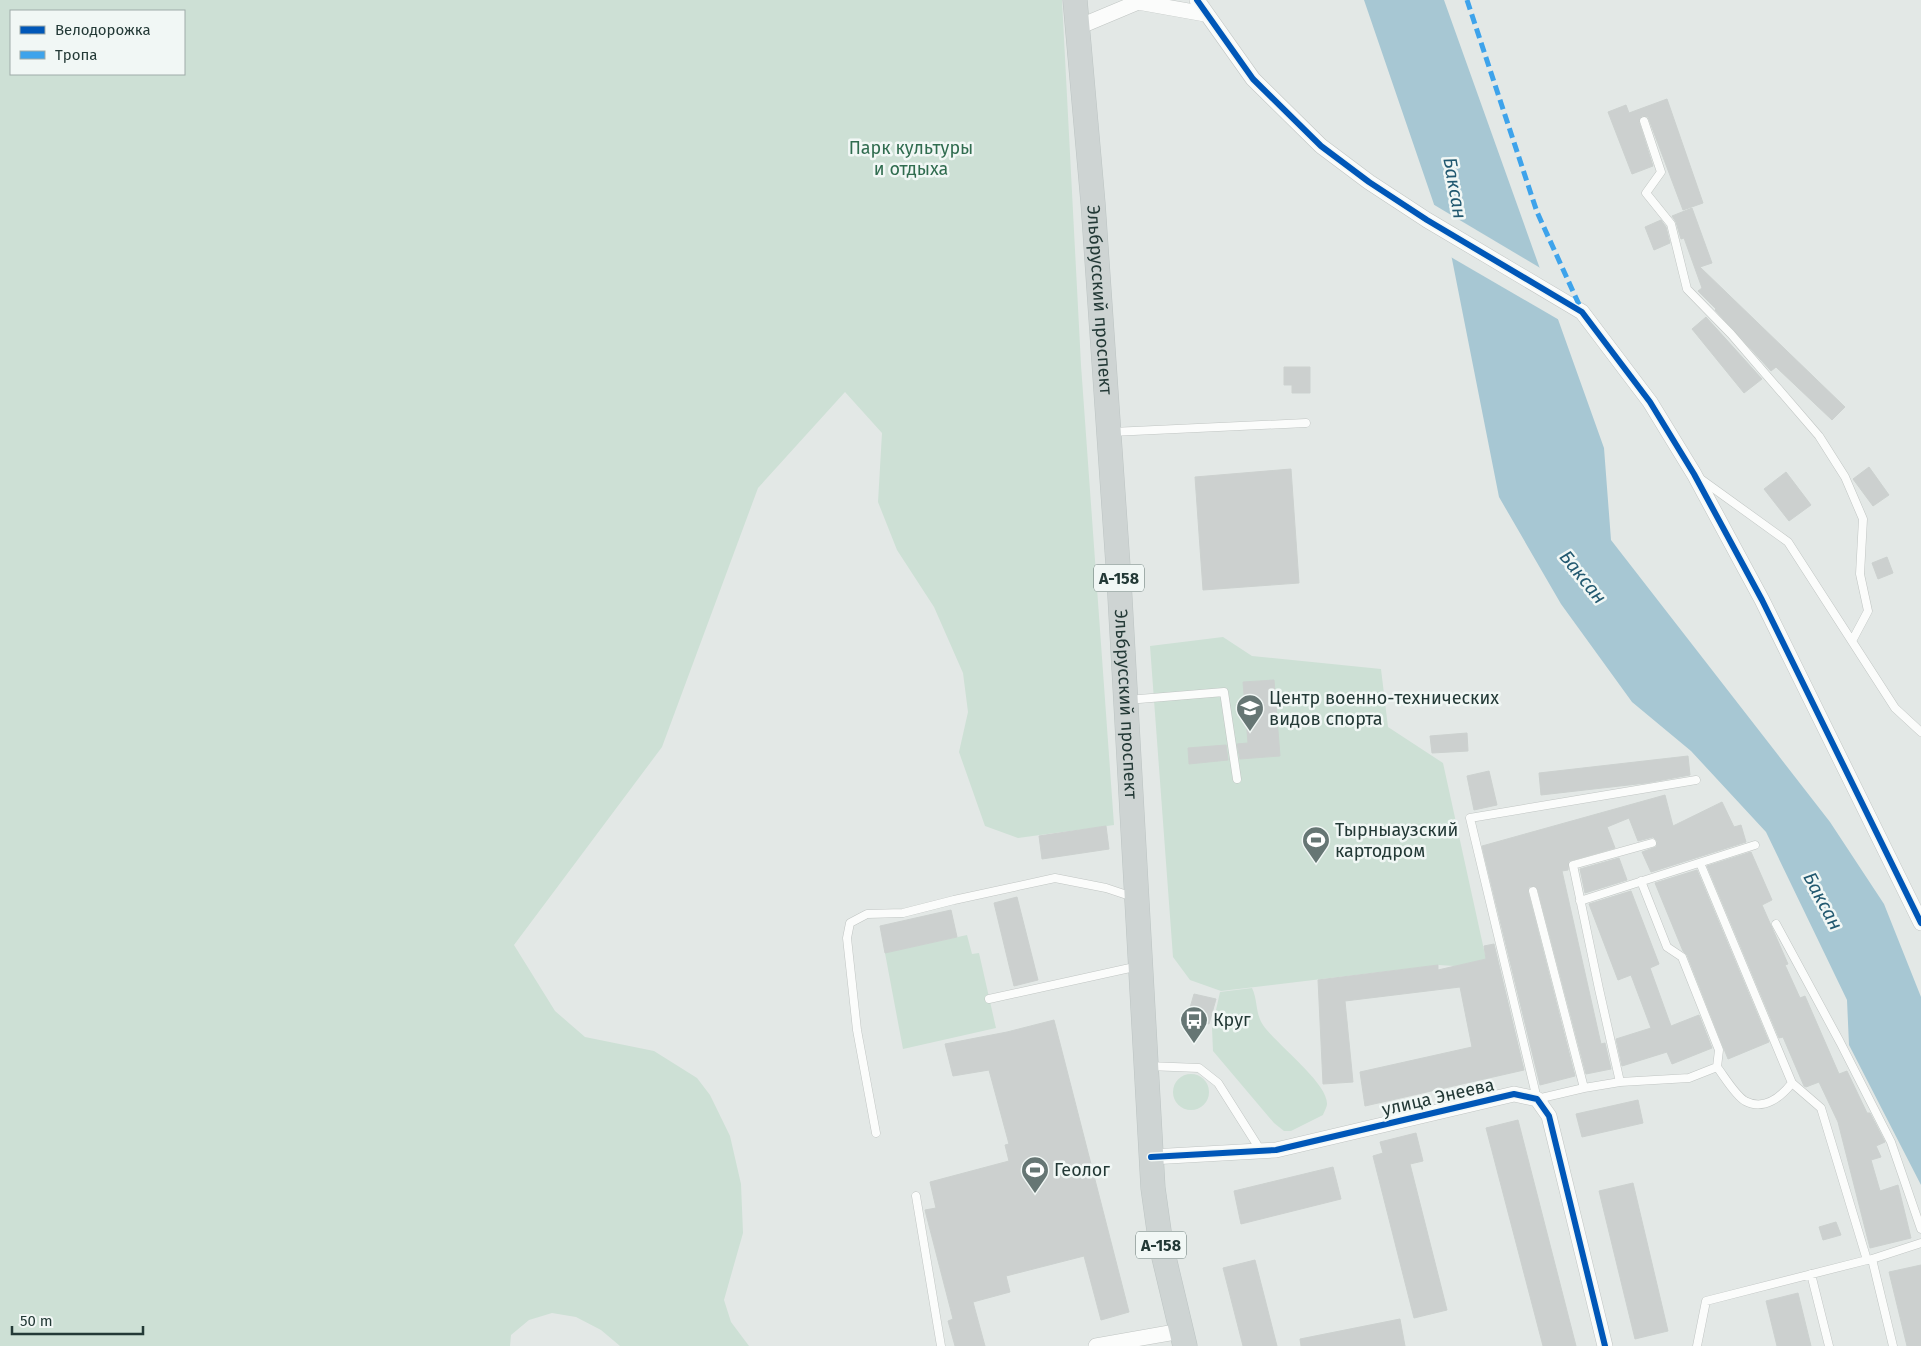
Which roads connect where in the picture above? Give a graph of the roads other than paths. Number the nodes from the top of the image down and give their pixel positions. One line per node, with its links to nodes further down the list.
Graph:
1 (1074, 0): 4 (main road, Эльбрусский проспект / А-158)
2 (1197, 0): 3 (street)
3 (1205, 14): 4 (street); 8 (street)
4 (1076, 28): 7 (main road, Эльбрусский проспект / А-158)
5 (1644, 121): 9 (lane)
6 (1306, 423): 7 (lane)
7 (1108, 432): 10 (main road, Эльбрусский проспект / А-158)
8 (1694, 474): 9 (lane); 21 (street)
9 (1852, 641): 11 (lane)
10 (1126, 700): 12 (lane); 19 (main road, Эльбрусский проспект / А-158)
11 (1921, 732)
12 (1237, 779)
13 (1696, 780): 30 (lane)
14 (1652, 843): 20 (lane)
15 (1755, 845): 16 (lane)
16 (1700, 863): 17 (lane); 28 (lane)
17 (1641, 881): 20 (lane); 26 (lane)
18 (1532, 891): 29 (lane)
19 (1138, 898): 23 (main road, Эльбрусский проспект / А-158); 31 (lane)
20 (1580, 901): 27 (lane)
21 (1921, 923)
22 (1776, 924): 35 (lane)
23 (1141, 965): 24 (lane); 25 (main road, Эльбрусский проспект / А-158)
24 (989, 999)
25 (1146, 1066): 32 (lane); 33 (main road, Эльбрусский проспект / А-158)
26 (1717, 1067): 27 (lane); 28 (lane)
27 (1620, 1082): 29 (lane)
28 (1792, 1083): 37 (lane)
29 (1584, 1088): 30 (lane)
30 (1537, 1099): 32 (street, улица Энеева); 42 (street)
31 (876, 1133)
32 (1261, 1151): 33 (street, улица Энеева)
33 (1151, 1157): 39 (main road, Эльбрусский проспект / А-158)
34 (916, 1196): 40 (lane)
35 (1921, 1229)
36 (1921, 1243): 37 (lane)
37 (1870, 1260): 38 (lane); 45 (lane)
38 (1811, 1274): 43 (lane); 44 (lane)
39 (1183, 1339): 41 (street)
40 (941, 1346)
41 (1096, 1346)
42 (1604, 1346)
43 (1697, 1346)
44 (1829, 1346)
45 (1893, 1346)

